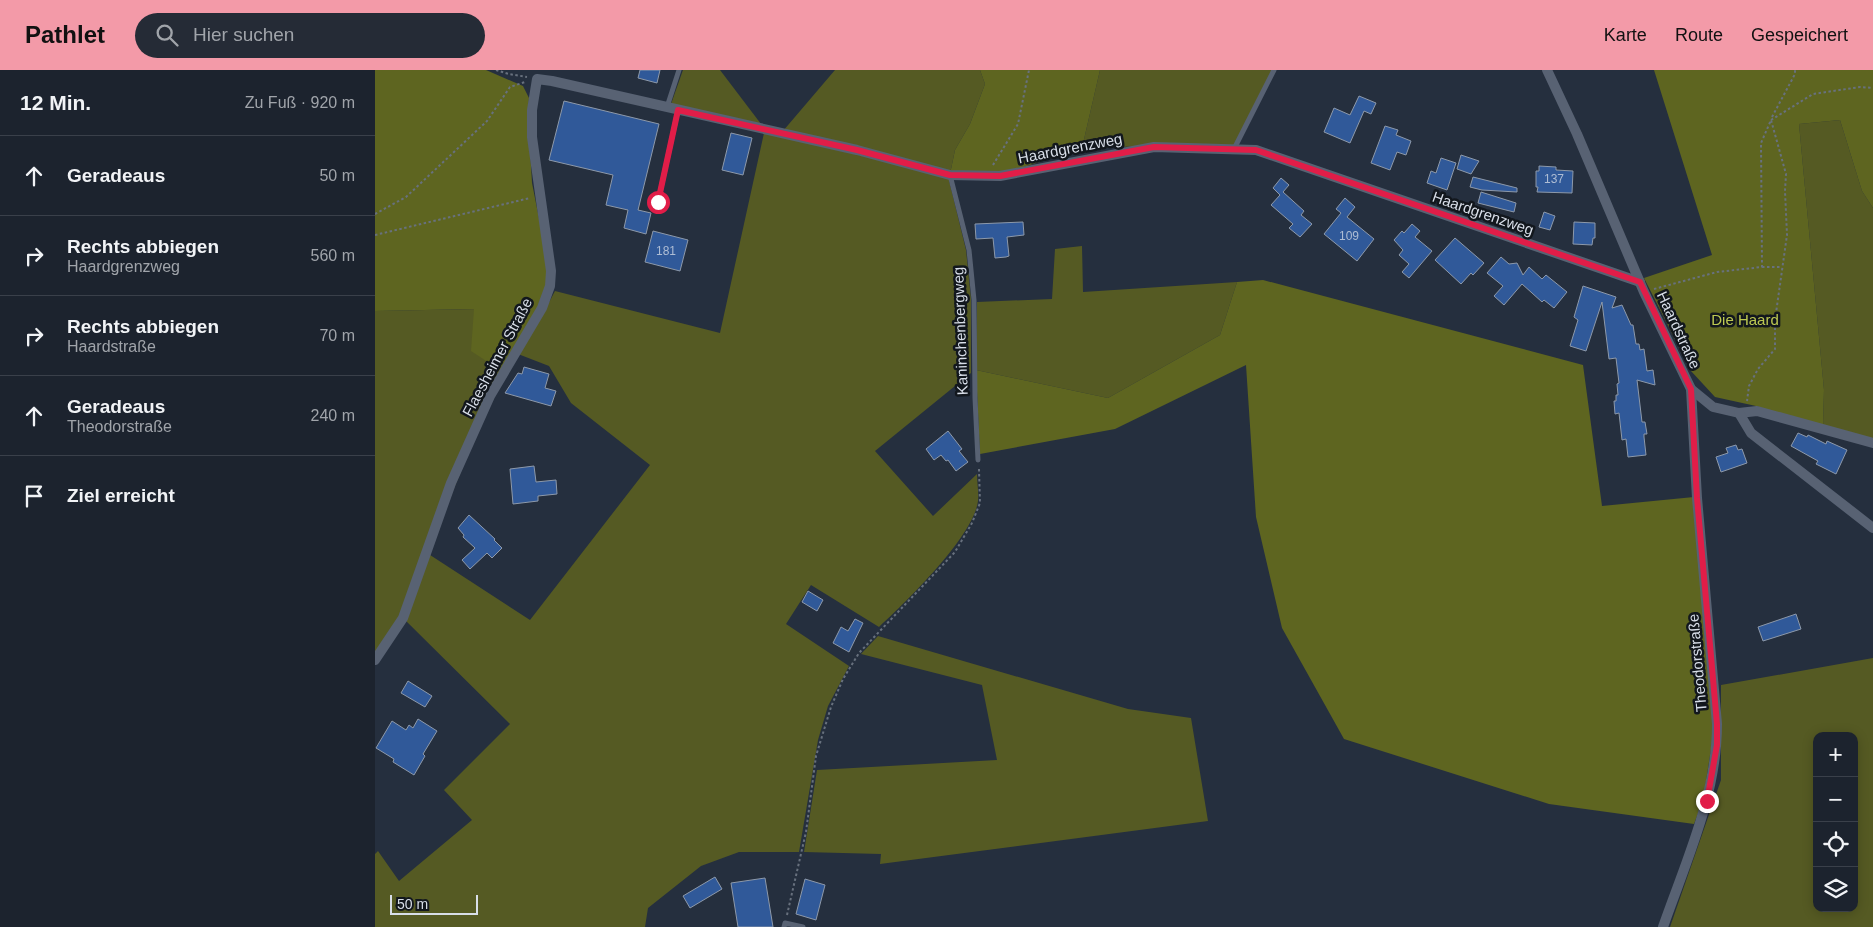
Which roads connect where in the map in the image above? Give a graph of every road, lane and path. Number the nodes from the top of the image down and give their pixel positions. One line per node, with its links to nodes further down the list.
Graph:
1 (496, 70): 7 (path)
2 (679, 70): 9 (lane)
3 (1029, 70): 14 (path)
4 (1274, 70): 12 (lane)
5 (1547, 70): 21 (street, Haardstraße)
6 (1795, 70): 11 (path)
7 (537, 79): 9 (street, Haardgrenzweg); 15 (street, Flaesheimer Straße); 17 (path)
8 (1873, 88): 11 (path)
9 (667, 107): 10 (street, Haardgrenzweg)
10 (678, 110): 13 (street, Haardgrenzweg); 16 (lane)
11 (1771, 120): 19 (path); 20 (path)
12 (1234, 150): 14 (street, Haardgrenzweg); 21 (street, Haardgrenzweg)
13 (950, 175): 14 (street, Haardgrenzweg); 26 (lane, Kaninchenbergweg)
14 (987, 176)
15 (539, 196): 18 (path); 28 (street, Flaesheimer Straße)
16 (658, 202)
17 (375, 214)
18 (375, 235)
19 (1761, 267): 20 (path); 22 (path)
20 (1782, 267): 24 (path)
21 (1640, 282): 22 (street, Haardstraße)
22 (1644, 292): 23 (street, Haardstraße)
23 (1691, 389): 24 (street, Haardstraße); 31 (street, Theodorstraße)
24 (1739, 413): 25 (street); 27 (street)
25 (1873, 443)
26 (979, 460): 29 (path)
27 (1873, 528)
28 (375, 660)
29 (785, 925): 30 (lane)
30 (803, 927)
31 (1663, 927)

